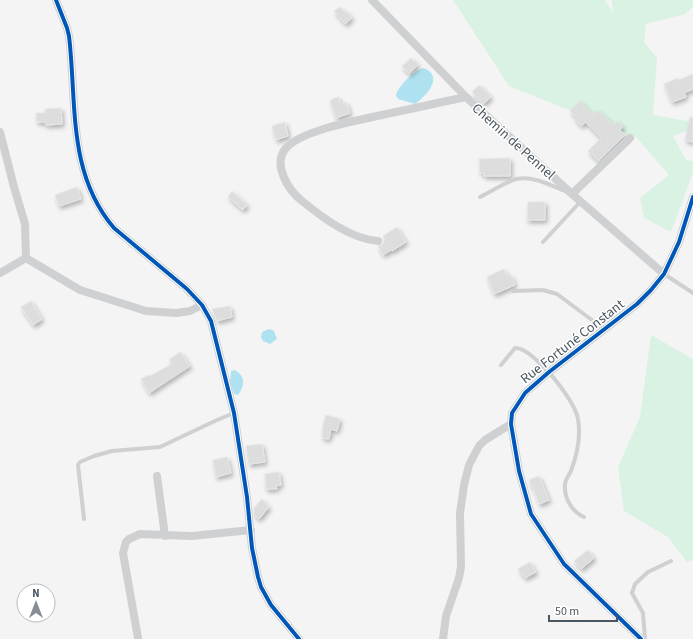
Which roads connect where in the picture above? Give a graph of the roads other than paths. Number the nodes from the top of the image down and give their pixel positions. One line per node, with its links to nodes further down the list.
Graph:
1 (56, 0): 16 (street)
2 (372, 0): 3 (street, Chemin de Pennel)
3 (466, 97): 7 (street, Chemin de Pennel); 9 (street)
4 (0, 132): 11 (street)
5 (630, 138): 7 (street)
6 (480, 197): 7 (lane)
7 (576, 197): 10 (lane); 13 (street, Chemin de Pennel)
8 (693, 197): 13 (street, Rue Fortuné Constant)
9 (378, 241)
10 (543, 242)
11 (26, 258): 12 (street); 16 (street)
12 (0, 273)
13 (664, 274): 15 (lane); 17 (street, Rue Fortuné Constant)
14 (513, 291): 17 (lane)
15 (693, 293)
16 (202, 305): 20 (street)
17 (604, 329): 19 (street, Rue Fortuné Constant)
18 (501, 365): 19 (lane)
19 (549, 372): 21 (street, Rue Fortuné Constant); 23 (lane)
20 (234, 413): 24 (lane); 25 (street)
21 (511, 424): 30 (street); 31 (street, Rue Fortuné Constant)
22 (157, 476): 26 (street)
23 (584, 517)
24 (84, 519)
25 (251, 530): 26 (street); 29 (street)
26 (165, 536): 28 (street)
27 (671, 561): 32 (lane)
28 (138, 638)
29 (299, 639)
30 (443, 639)
31 (641, 639)
32 (645, 639)

